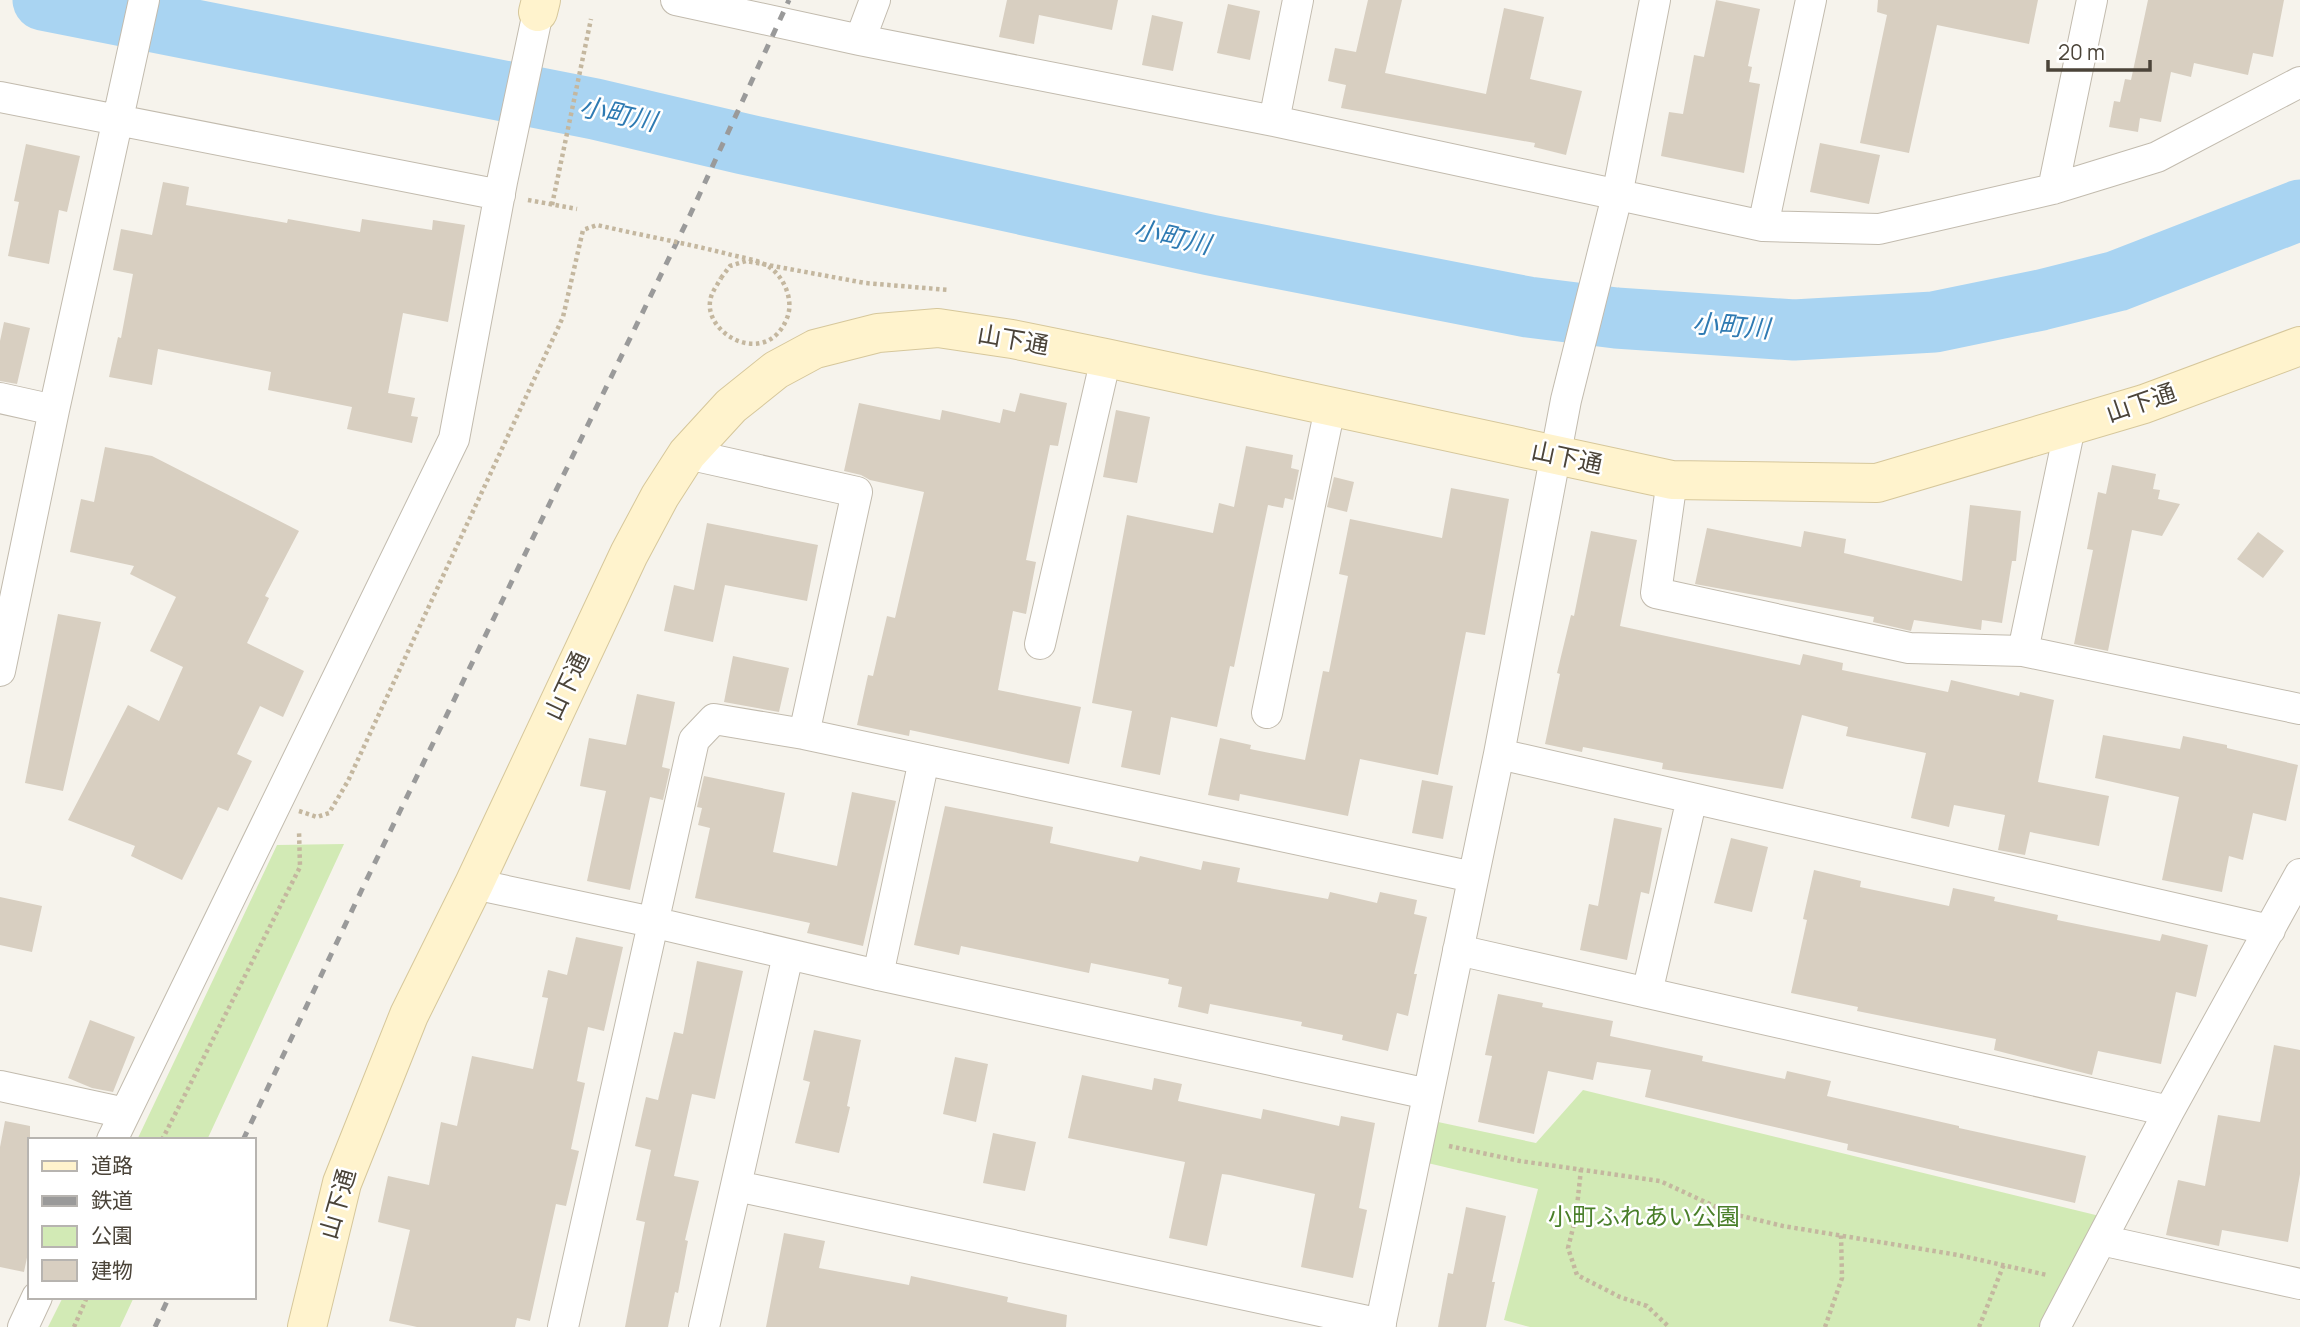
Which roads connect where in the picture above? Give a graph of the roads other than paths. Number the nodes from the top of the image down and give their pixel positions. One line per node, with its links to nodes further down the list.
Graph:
1 (144, 0): 12 (street)
2 (676, 0): 9 (street)
3 (875, 0): 9 (street)
4 (1298, 0): 13 (street)
5 (1655, 0): 16 (street)
6 (1811, 0): 17 (street)
7 (2092, 0): 15 (street)
8 (540, 6): 14 (street)
9 (860, 40): 13 (street)
10 (2300, 82): 15 (street)
11 (0, 97): 12 (street)
12 (119, 112): 14 (street); 22 (street)
13 (1273, 121): 16 (street)
14 (501, 188): 48 (street)
15 (2053, 189): 17 (street)
16 (1617, 196): 17 (street); 25 (street)
17 (1763, 226)
18 (2300, 346): 23 (street, 山下通)
19 (1106, 358): 21 (street, 山下通); 24 (street, 山下通); 27 (street)
20 (0, 398): 22 (street)
21 (1330, 408): 25 (street, 山下通); 31 (street)
22 (54, 410): 29 (street)
23 (2070, 427): 26 (street, 山下通); 28 (street)
24 (687, 454): 32 (street); 38 (street, 山下通)
25 (1556, 455): 26 (street, 山下通); 33 (street)
26 (1672, 481): 28 (street)
27 (1040, 644)
28 (2023, 651): 30 (street)
29 (0, 671)
30 (2300, 709)
31 (1267, 713)
32 (804, 734): 34 (street); 39 (street)
33 (1499, 754): 35 (street); 37 (street)
34 (924, 760): 37 (street); 43 (street)
35 (1692, 798): 40 (street); 44 (street)
36 (2300, 874): 40 (street)
37 (1473, 877): 41 (street)
38 (474, 884): 39 (street); 56 (street, 山下通)
39 (652, 922): 42 (street); 57 (street)
40 (2270, 930): 47 (street)
41 (1458, 950): 44 (street); 46 (street)
42 (788, 955): 43 (street); 50 (street)
43 (878, 975): 46 (street)
44 (1647, 992): 47 (street)
45 (0, 1086): 48 (street)
46 (1428, 1094): 54 (street)
47 (2169, 1111): 51 (street)
48 (125, 1112): 49 (street)
49 (113, 1138)
50 (737, 1186): 54 (street); 58 (street)
51 (2101, 1240): 52 (street); 59 (street)
52 (2300, 1284)
53 (36, 1299): 55 (street)
54 (1381, 1325)
55 (23, 1327)
56 (307, 1327)
57 (563, 1327)
58 (704, 1327)
59 (2055, 1327)

